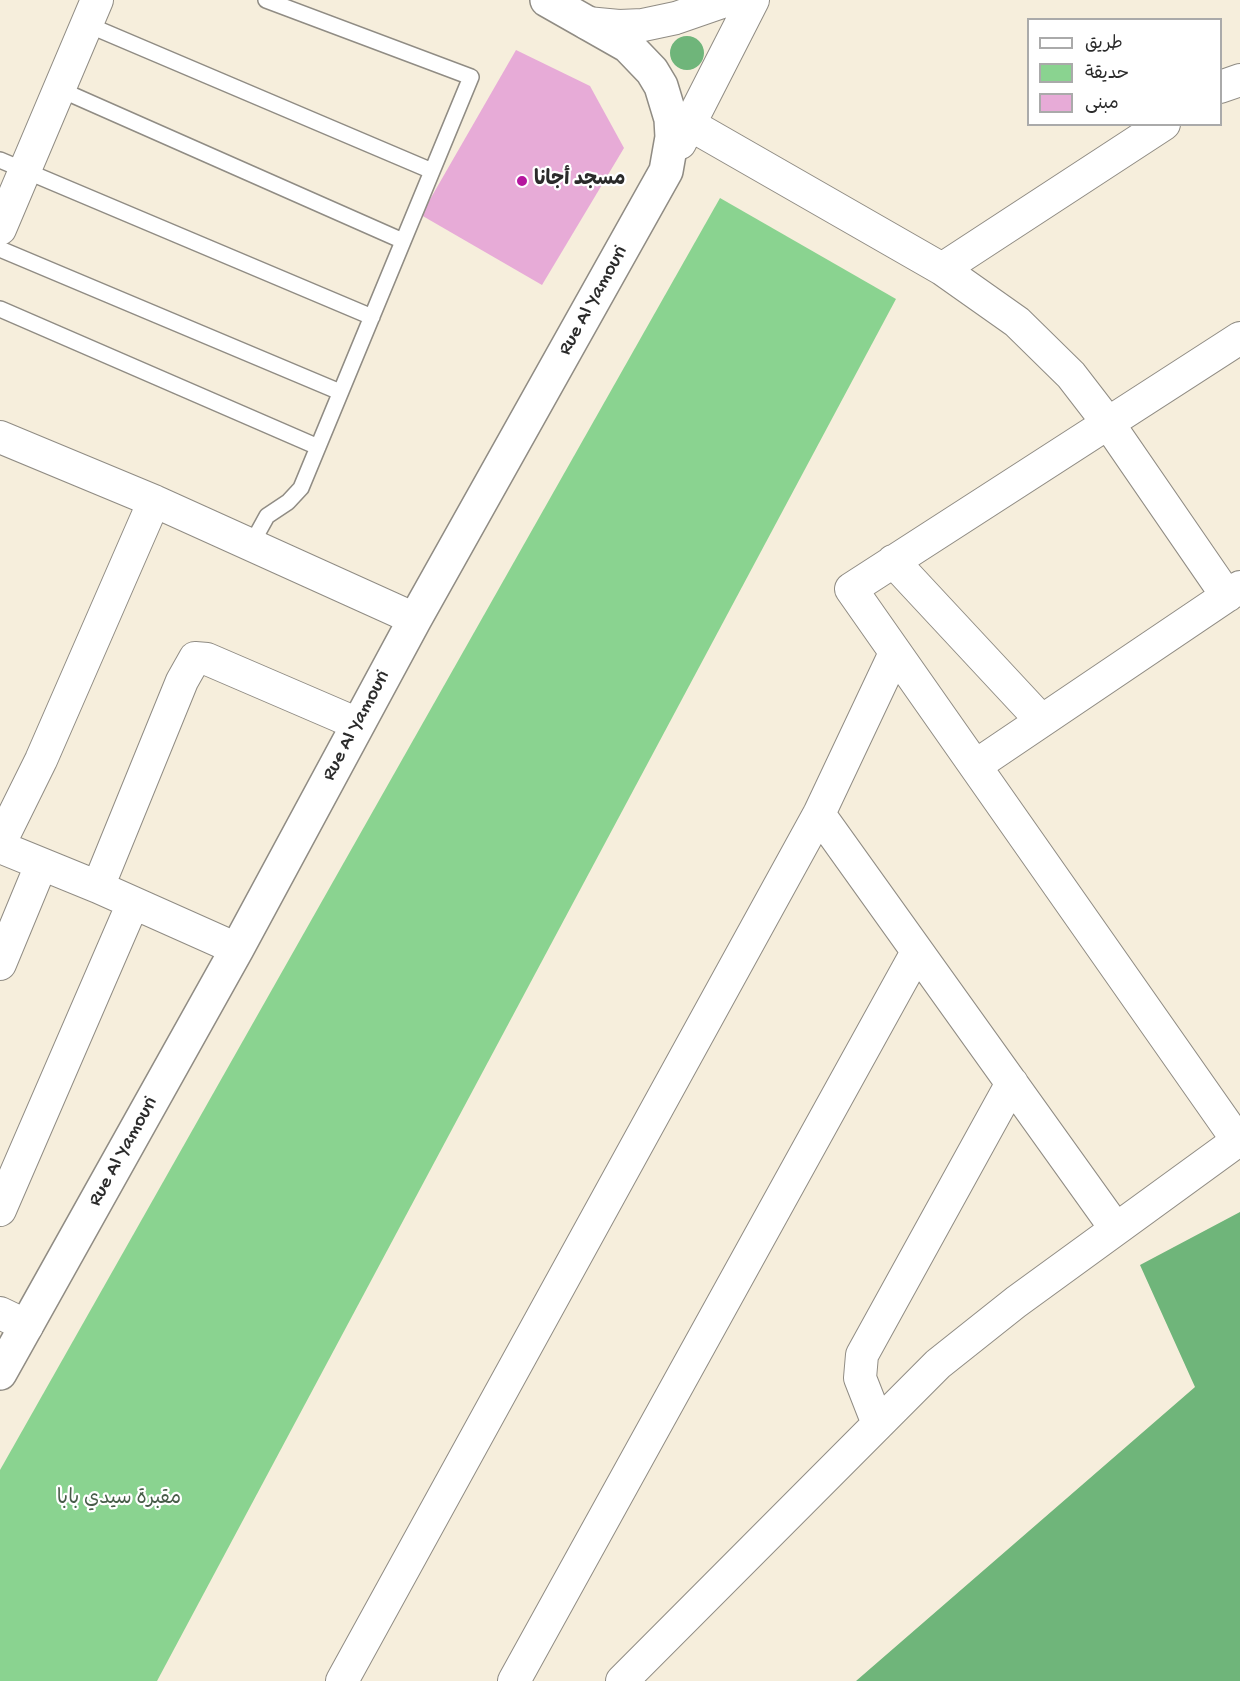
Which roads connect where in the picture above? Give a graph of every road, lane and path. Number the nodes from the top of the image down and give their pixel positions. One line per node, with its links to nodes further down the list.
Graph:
1 (266, 0): 17 (lane)
2 (547, 0): 7 (street)
3 (728, 0): 6 (street)
4 (753, 0): 8 (street)
5 (92, 12): 13 (street); 17 (lane)
6 (682, 16): 7 (street); 8 (street); 9 (street)
7 (587, 23): 9 (street)
8 (724, 56): 11 (street)
9 (657, 78): 11 (street); 18 (street, Rue Al Yamouri)
10 (1240, 80): 12 (street)
11 (709, 87): 14 (street)
12 (1222, 87)
13 (59, 89): 16 (street); 20 (lane)
14 (689, 124): 18 (street); 22 (street)
15 (1161, 126): 22 (street)
16 (12, 166): 19 (street); 24 (lane)
17 (432, 171): 20 (lane)
18 (666, 171): 34 (street, Rue Al Yamouri)
19 (0, 229)
20 (403, 241): 24 (lane)
21 (0, 249): 26 (lane)
22 (942, 269): 27 (street)
23 (0, 309): 29 (lane)
24 (372, 317): 26 (lane)
25 (1240, 338): 27 (street)
26 (340, 392): 29 (lane)
27 (1108, 423): 32 (street); 33 (street)
28 (0, 437): 30 (street)
29 (318, 447): 31 (lane)
30 (154, 501): 31 (street); 40 (street)
31 (251, 545): 34 (street)
32 (893, 561): 35 (street); 36 (street)
33 (1234, 592): 36 (street)
34 (415, 619): 37 (street, Rue Al Yamouri)
35 (895, 653): 38 (street); 39 (street)
36 (1041, 720): 38 (street)
37 (358, 724): 42 (street); 44 (street, Rue Al Yamouri)
38 (975, 766): 48 (street)
39 (819, 814): 45 (street); 54 (street)
40 (0, 845): 41 (street)
41 (41, 865): 42 (street); 46 (street)
42 (98, 887): 43 (street)
43 (133, 903): 44 (street); 49 (street)
44 (237, 949): 51 (street, Rue Al Yamouri)
45 (917, 952): 47 (street); 55 (street)
46 (0, 964)
47 (1012, 1083): 50 (street); 53 (street)
48 (1239, 1140): 50 (street)
49 (0, 1210)
50 (1116, 1229): 53 (street)
51 (14, 1319): 52 (street, Rue Al Yamouri)
52 (0, 1373)
53 (878, 1424): 56 (street)
54 (342, 1681)
55 (514, 1681)
56 (622, 1681)

